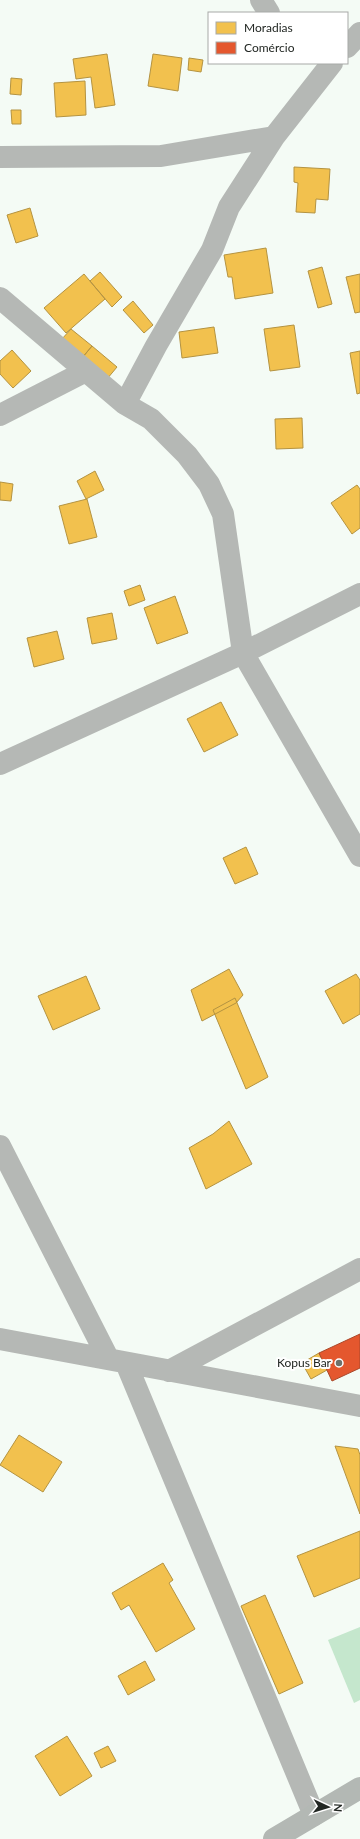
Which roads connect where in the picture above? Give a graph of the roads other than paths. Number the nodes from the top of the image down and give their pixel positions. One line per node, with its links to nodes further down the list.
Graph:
1 (261, 0): 2 (street)
2 (268, 12)
3 (360, 33): 4 (street)
4 (348, 46)
5 (325, 66): 6 (street)
6 (274, 137): 7 (street); 10 (street)
7 (0, 157)
8 (0, 298): 9 (street)
9 (86, 371): 10 (street); 11 (street)
10 (125, 404): 13 (street)
11 (0, 415)
12 (360, 594): 13 (street)
13 (243, 653): 14 (street); 15 (street)
14 (0, 764)
15 (360, 856)
16 (0, 1146): 19 (street)
17 (360, 1269): 20 (street)
18 (0, 1339): 19 (street)
19 (117, 1360): 20 (street); 23 (street)
20 (169, 1371): 21 (street)
21 (360, 1406)
22 (360, 1788): 23 (street)
23 (314, 1815): 24 (street)
24 (274, 1839)

